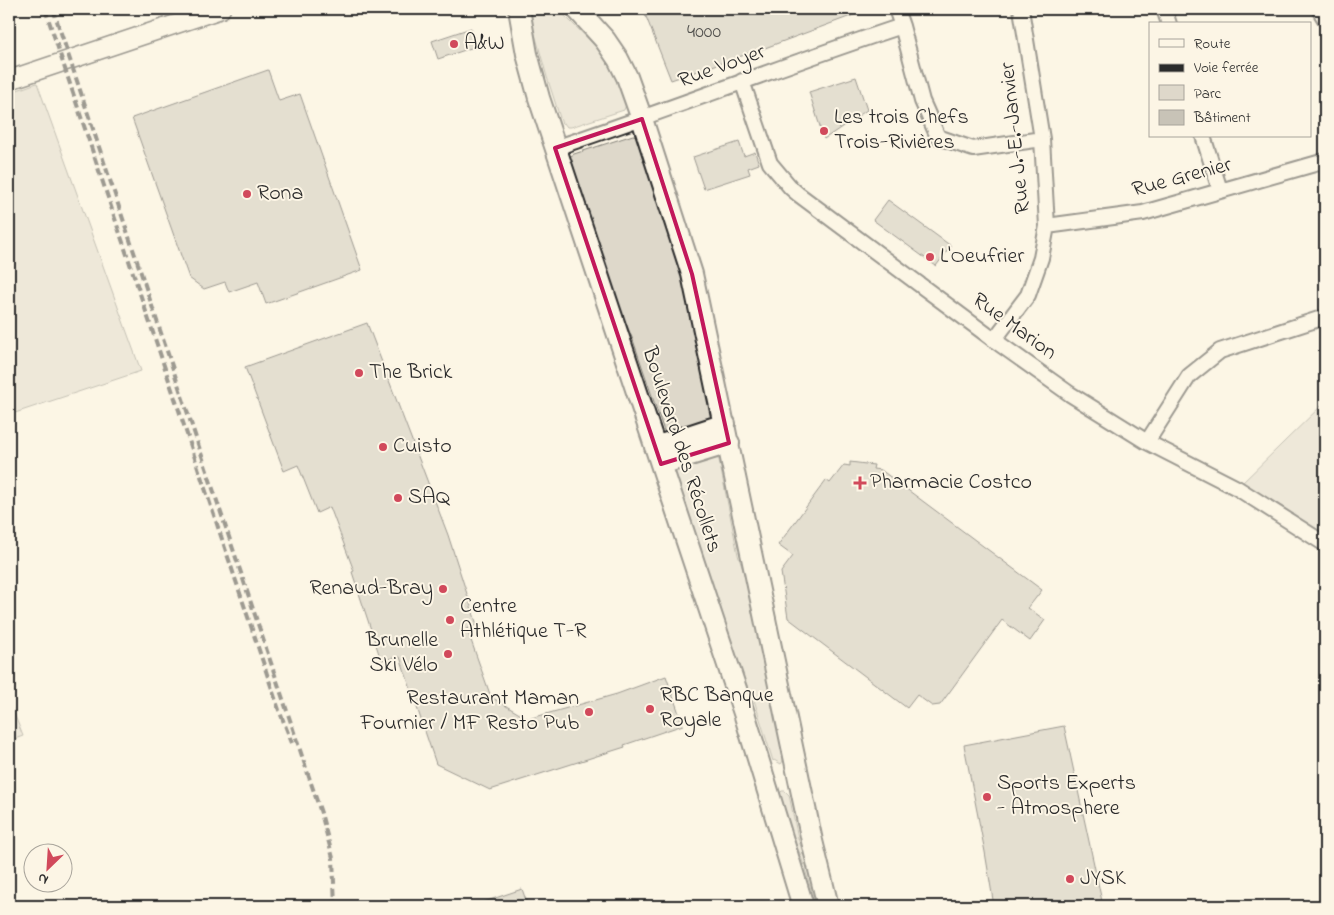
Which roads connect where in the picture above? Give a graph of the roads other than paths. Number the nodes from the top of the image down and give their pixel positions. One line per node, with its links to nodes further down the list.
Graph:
1 (192, 9): 12 (street)
2 (221, 9): 12 (street)
3 (519, 9): 18 (main road, Boulevard des Récollets)
4 (577, 9): 15 (main road, Boulevard des Récollets)
5 (896, 9): 11 (street)
6 (1021, 9): 17 (street, Rue J.-E.-Janvier)
7 (1164, 9): 10 (street)
8 (1319, 9): 9 (street)
9 (1325, 19)
10 (1168, 22)
11 (902, 26): 14 (street, Rue Voyer); 17 (street)
12 (162, 28): 13 (street)
13 (9, 80)
14 (742, 81): 15 (street, Rue Voyer); 23 (street, Rue Marion)
15 (642, 119): 18 (street, Rue Voyer); 24 (main road, Boulevard des Récollets)
16 (1205, 138): 20 (street)
17 (1042, 139): 21 (street, Rue J.-E.-Janvier)
18 (555, 148): 26 (main road, Boulevard des Récollets)
19 (1325, 161): 20 (street, Rue Grenier)
20 (1220, 190): 21 (street, Rue Grenier)
21 (1047, 226): 23 (street, Rue J.-E.-Janvier)
22 (1325, 317): 25 (street)
23 (994, 340): 25 (street, Rue Marion)
24 (727, 434): 26 (main road); 29 (main road, Boulevard des Récollets)
25 (1147, 442): 27 (street, Rue Marion)
26 (658, 455): 28 (main road, Boulevard des Récollets)
27 (1325, 544)
28 (804, 906)
29 (828, 906)

